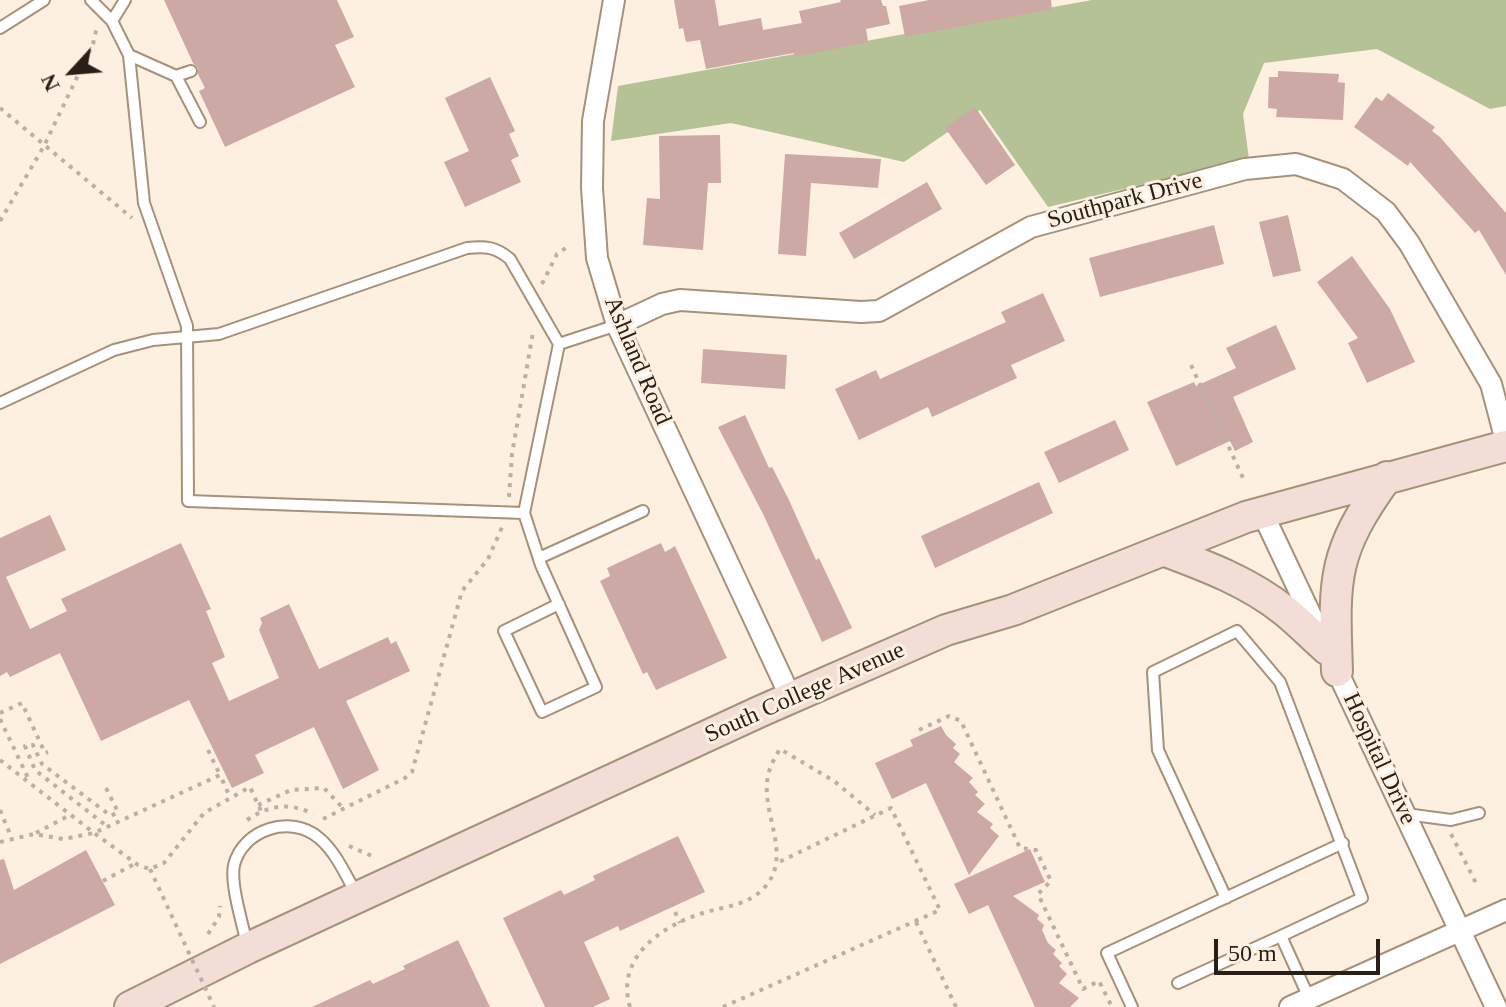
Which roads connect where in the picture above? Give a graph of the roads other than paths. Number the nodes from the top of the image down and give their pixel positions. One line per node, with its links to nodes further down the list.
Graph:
1 (44, 0): 6 (lane)
2 (91, 0): 5 (lane)
3 (125, 0): 5 (lane)
4 (614, 0): 11 (street, Ashland Road)
5 (112, 21): 7 (lane)
6 (0, 28)
7 (129, 55): 9 (lane); 12 (lane)
8 (191, 71): 9 (lane)
9 (176, 76): 10 (lane)
10 (200, 122)
11 (617, 325): 13 (lane); 15 (street, Southpark Drive); 24 (street, Ashland Road)
12 (188, 336): 13 (lane); 14 (lane); 19 (lane)
13 (559, 344): 19 (lane)
14 (0, 403)
15 (1506, 443): 16 (main road, South College Avenue)
16 (1387, 477): 18 (main road, South College Avenue); 23 (main road)
17 (643, 511): 21 (lane)
18 (1262, 512): 20 (main road, South College Avenue); 23 (street, Hospital Drive)
19 (524, 513): 21 (lane)
20 (1163, 550): 23 (main road); 24 (main road, South College Avenue)
21 (539, 558): 22 (lane)
22 (559, 604): 22 (lane)
23 (1332, 660): 26 (street, Hospital Drive)
24 (791, 698): 28 (main road, South College Avenue)
25 (1479, 813): 26 (lane)
26 (1405, 814): 31 (street, Hospital Drive)
27 (1343, 843): 29 (lane); 29 (lane); 32 (lane)
28 (358, 897): 33 (main road, South College Avenue); 33 (lane)
29 (1226, 898): 37 (lane)
30 (1506, 910): 31 (street)
31 (1460, 930): 35 (street); 38 (street, Hospital Drive)
32 (1281, 936): 34 (lane); 35 (lane)
33 (248, 948): 36 (main road, South College Avenue)
34 (1178, 983)
35 (1300, 1003)
36 (130, 1007)
37 (1132, 1007)
38 (1496, 1007)

